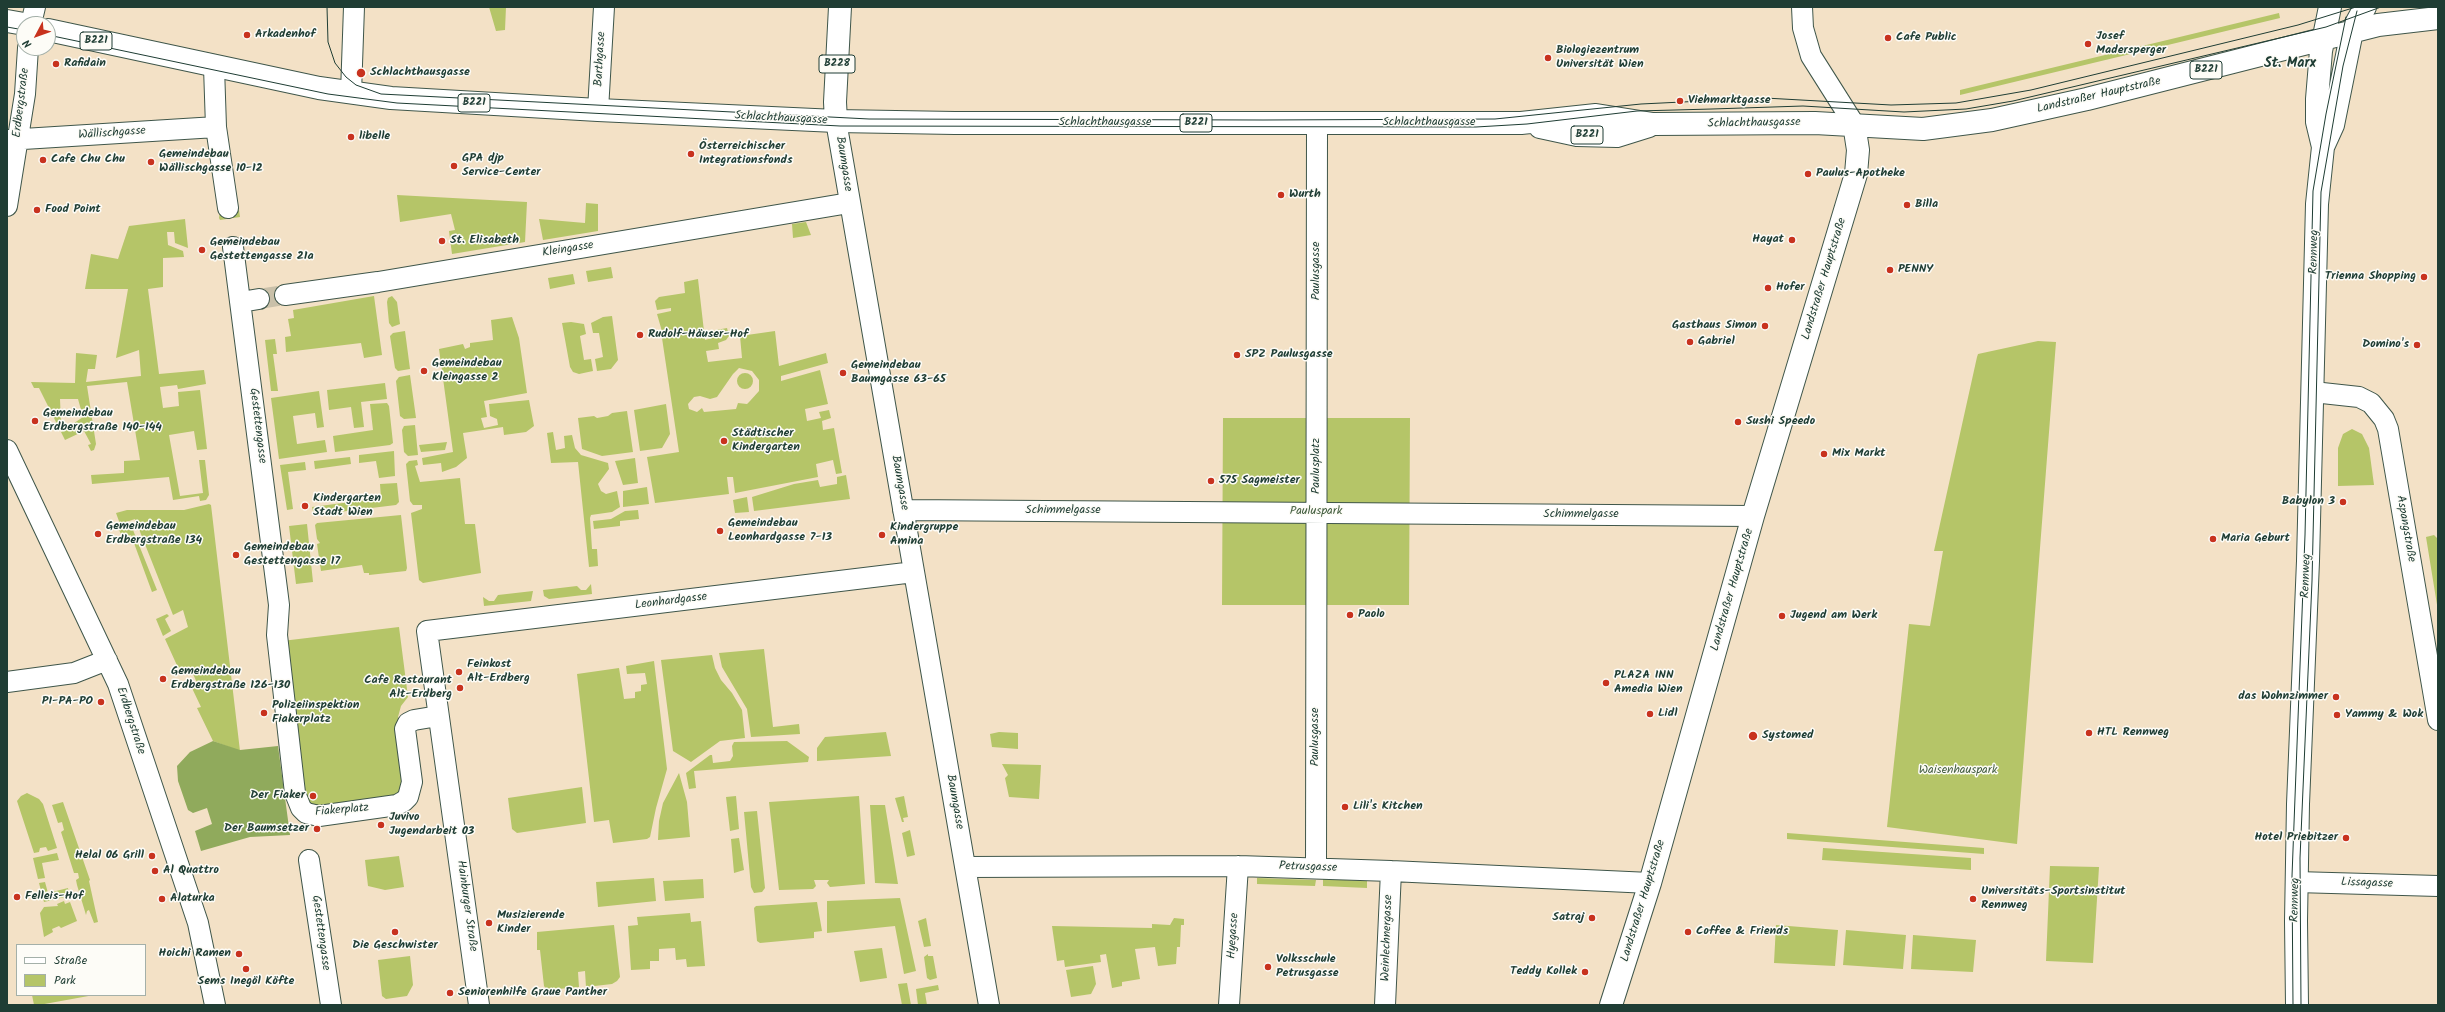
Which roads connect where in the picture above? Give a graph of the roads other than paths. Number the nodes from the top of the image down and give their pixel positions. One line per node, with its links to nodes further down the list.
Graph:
1 (354, 7): 13 (street)
2 (604, 7): 14 (street, Barthgasse)
3 (840, 7): 15 (main road, Baumgasse / B228)
4 (1802, 7): 17 (street)
5 (2330, 7): 10 (main road, Rennweg)
6 (2365, 7): 8 (main road, Rennweg)
7 (2438, 18): 8 (main road, Landstraßer Hauptstraße / B221)
8 (2352, 31): 10 (main road, Landstraßer Hauptstraße / B221); 20 (main road, Rennweg)
9 (56, 32): 12 (main road, Schlachthausgasse / B221)
10 (2324, 39): 17 (main road, Landstraßer Hauptstraße / B221); 20 (main road, Rennweg)
11 (27, 56): 19 (street, Erdbergstraße)
12 (214, 67): 13 (main road, Schlachthausgasse / B221); 18 (street)
13 (351, 93): 14 (main road, Schlachthausgasse / B221)
14 (598, 110): 15 (main road, Schlachthausgasse / B221)
15 (836, 121): 16 (main road, Schlachthausgasse / B221); 21 (street, Baumgasse)
16 (1318, 123): 17 (main road, Schlachthausgasse / B221); 27 (street, Paulusgasse)
17 (1854, 124): 31 (main road, Landstraßer Hauptstraße)
18 (216, 127): 19 (street, Wällischgasse); 23 (street)
19 (13, 140): 22 (street, Erdbergstraße)
20 (2323, 147): 26 (main road, Rennweg)
21 (849, 203): 25 (street, Kleingasse); 29 (street, Baumgasse)
22 (7, 206)
23 (228, 208)
24 (233, 247): 33 (street, Gestettengasse)
25 (285, 295)
26 (2313, 392): 38 (street, Aspangstraße); 44 (main road, Rennweg)
27 (1317, 418): 30 (street, Paulusplatz)
28 (7, 450): 35 (street, Erdbergstraße)
29 (903, 510): 30 (street, Schimmelgasse); 32 (street, Baumgasse)
30 (1317, 513): 31 (street, Schimmelgasse); 34 (street, Paulusplatz)
31 (1753, 516): 45 (main road, Landstraßer Hauptstraße)
32 (914, 572): 37 (street, Leonhardgasse); 41 (street, Baumgasse)
33 (279, 605): 37 (street, Fiakerplatz)
34 (1317, 606): 42 (street, Paulusgasse)
35 (107, 660): 36 (street); 47 (street, Erdbergstraße)
36 (7, 682)
37 (438, 716): 49 (street, Hainburger Straße)
38 (2438, 720)
39 (309, 860): 48 (street, Gestettengasse)
40 (1238, 866): 41 (street, Petrusgasse); 42 (street, Petrusgasse); 51 (street, Hyegasse)
41 (965, 867): 50 (street, Baumgasse)
42 (1316, 868): 43 (street, Petrusgasse)
43 (1391, 871): 45 (street, Petrusgasse); 52 (street, Weinlechnergasse)
44 (2296, 882): 46 (street, Lissagasse); 54 (main road, Rennweg)
45 (1650, 883): 53 (main road, Landstraßer Hauptstraße)
46 (2438, 886)
47 (215, 1005)
48 (331, 1005)
49 (479, 1005)
50 (989, 1005)
51 (1229, 1005)
52 (1385, 1005)
53 (1611, 1005)
54 (2297, 1005)

